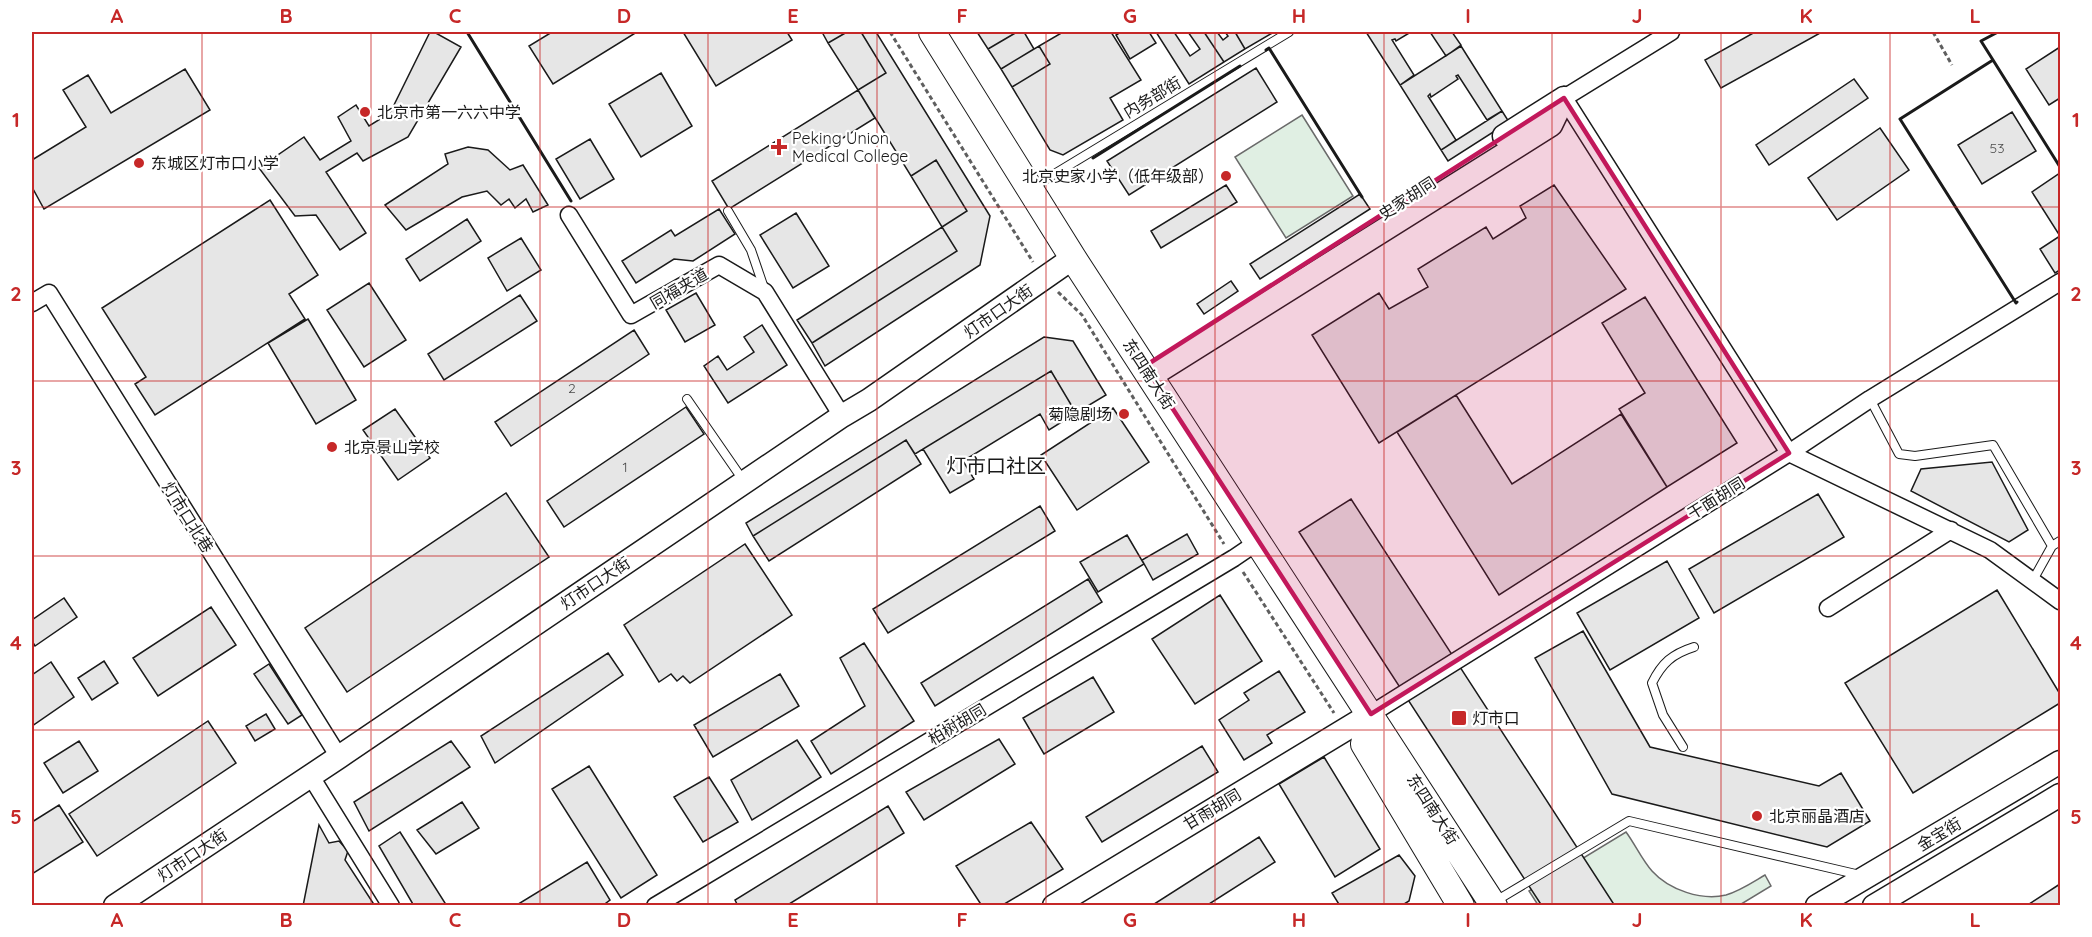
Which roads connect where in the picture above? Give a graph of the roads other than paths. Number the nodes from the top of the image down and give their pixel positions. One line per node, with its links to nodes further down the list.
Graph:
1 (932, 32): 5 (main road, 东四南大街)
2 (1289, 32): 5 (lane, 内务部街)
3 (1671, 32): 4 (street)
4 (1564, 98): 12 (street); 16 (street)
5 (1030, 189): 8 (main road, 东四南大街)
6 (728, 211): 10 (lane)
7 (569, 215): 10 (street, 同福夹道)
8 (1073, 258): 12 (main road, 东四南大街); 15 (street, 灯市口大街)
9 (2061, 282): 14 (street, 干面胡同)
10 (765, 292): 15 (street, 同福夹道)
11 (32, 303): 28 (street, 灯市口北巷)
12 (1148, 371): 20 (main road, 东四南大街)
13 (687, 399): 17 (lane)
14 (1870, 399): 16 (street, 干面胡同); 21 (lane)
15 (842, 416): 17 (street, 灯市口大街)
16 (1789, 453): 18 (street); 26 (street, 干面胡同)
17 (744, 482): 28 (street, 灯市口大街)
18 (1951, 530): 22 (street); 24 (street)
19 (2061, 541): 21 (lane)
20 (1258, 542): 26 (main road, 东四南大街); 37 (street, 柏树胡同)
21 (2052, 546): 22 (lane)
22 (2033, 580): 23 (street)
23 (2061, 601)
24 (1828, 608)
25 (1694, 647): 27 (lane)
26 (1371, 714): 33 (main road, 东四南大街); 34 (main road, 东四南大街); 38 (street, 甘雨胡同)
27 (1683, 747)
28 (339, 758): 30 (street, 灯市口大街)
29 (2061, 762): 32 (street, 金宝街)
30 (310, 775): 35 (street, 灯市口大街); 36 (street)
31 (2061, 795): 40 (street, 金宝街)
32 (1867, 876): 33 (lane); 39 (street, 金宝街)
33 (1490, 899): 34 (street)
34 (1459, 905)
35 (115, 906)
36 (392, 906)
37 (655, 906)
38 (1054, 906)
39 (1817, 906)
40 (1874, 906)

